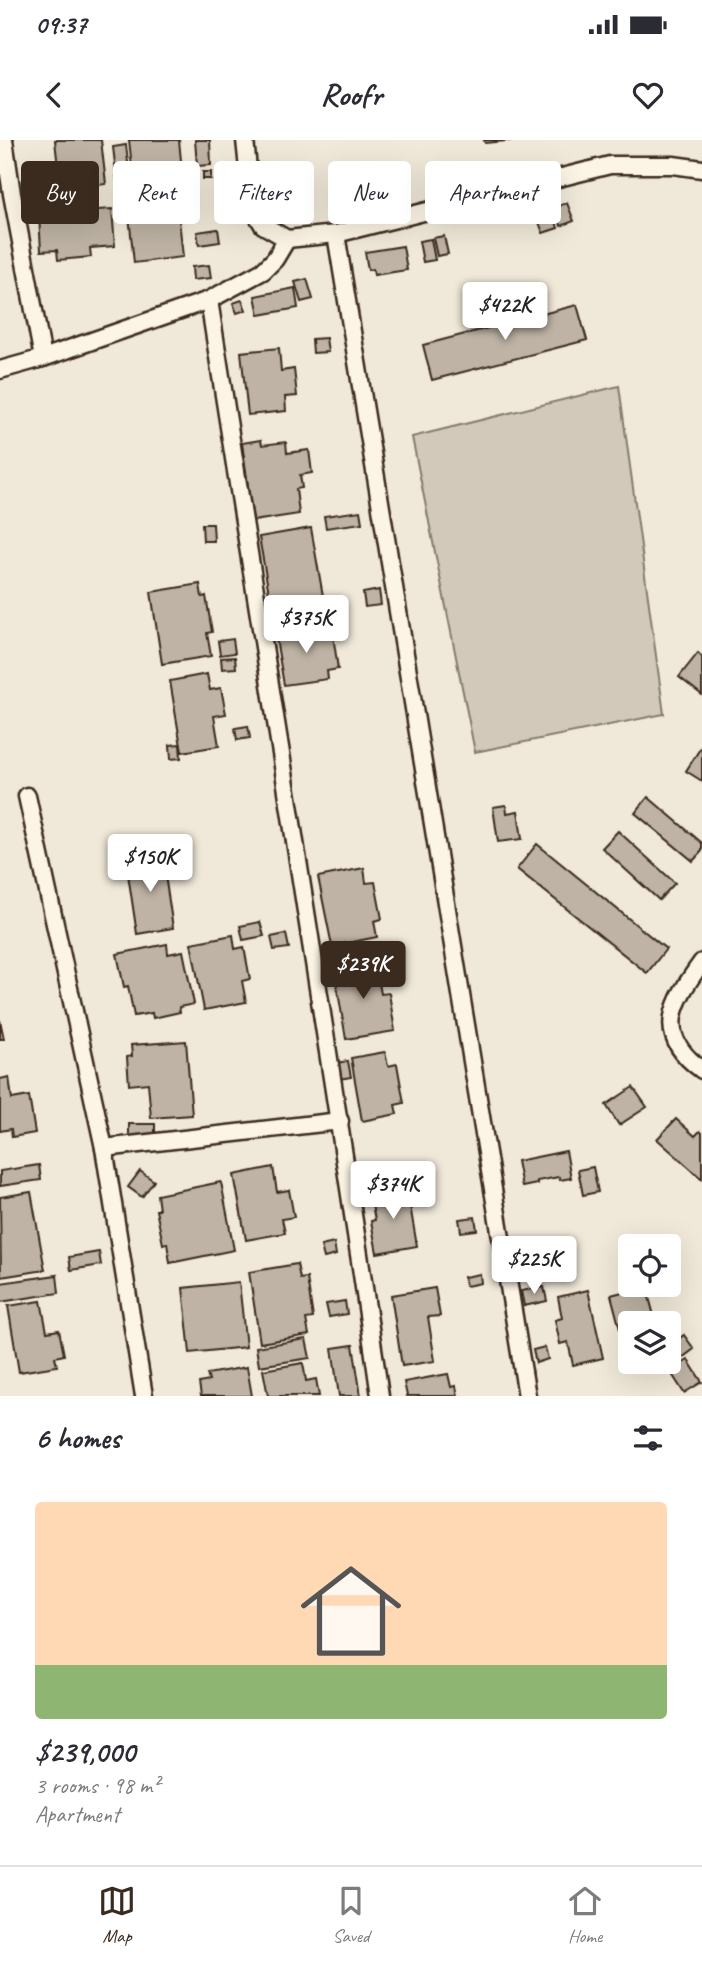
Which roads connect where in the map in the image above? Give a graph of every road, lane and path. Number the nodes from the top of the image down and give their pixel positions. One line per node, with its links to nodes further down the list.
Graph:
1 (4, 140): 7 (street)
2 (246, 140): 5 (street)
3 (702, 169): 4 (street)
4 (337, 234): 5 (street); 16 (street)
5 (287, 239): 6 (street)
6 (209, 300): 7 (street); 12 (street)
7 (43, 358): 8 (street)
8 (0, 370)
9 (27, 796): 13 (street)
10 (702, 962): 11 (street)
11 (702, 1070)
12 (340, 1121): 13 (street); 15 (street)
13 (104, 1148): 14 (street)
14 (144, 1396)
15 (380, 1396)
16 (527, 1396)

